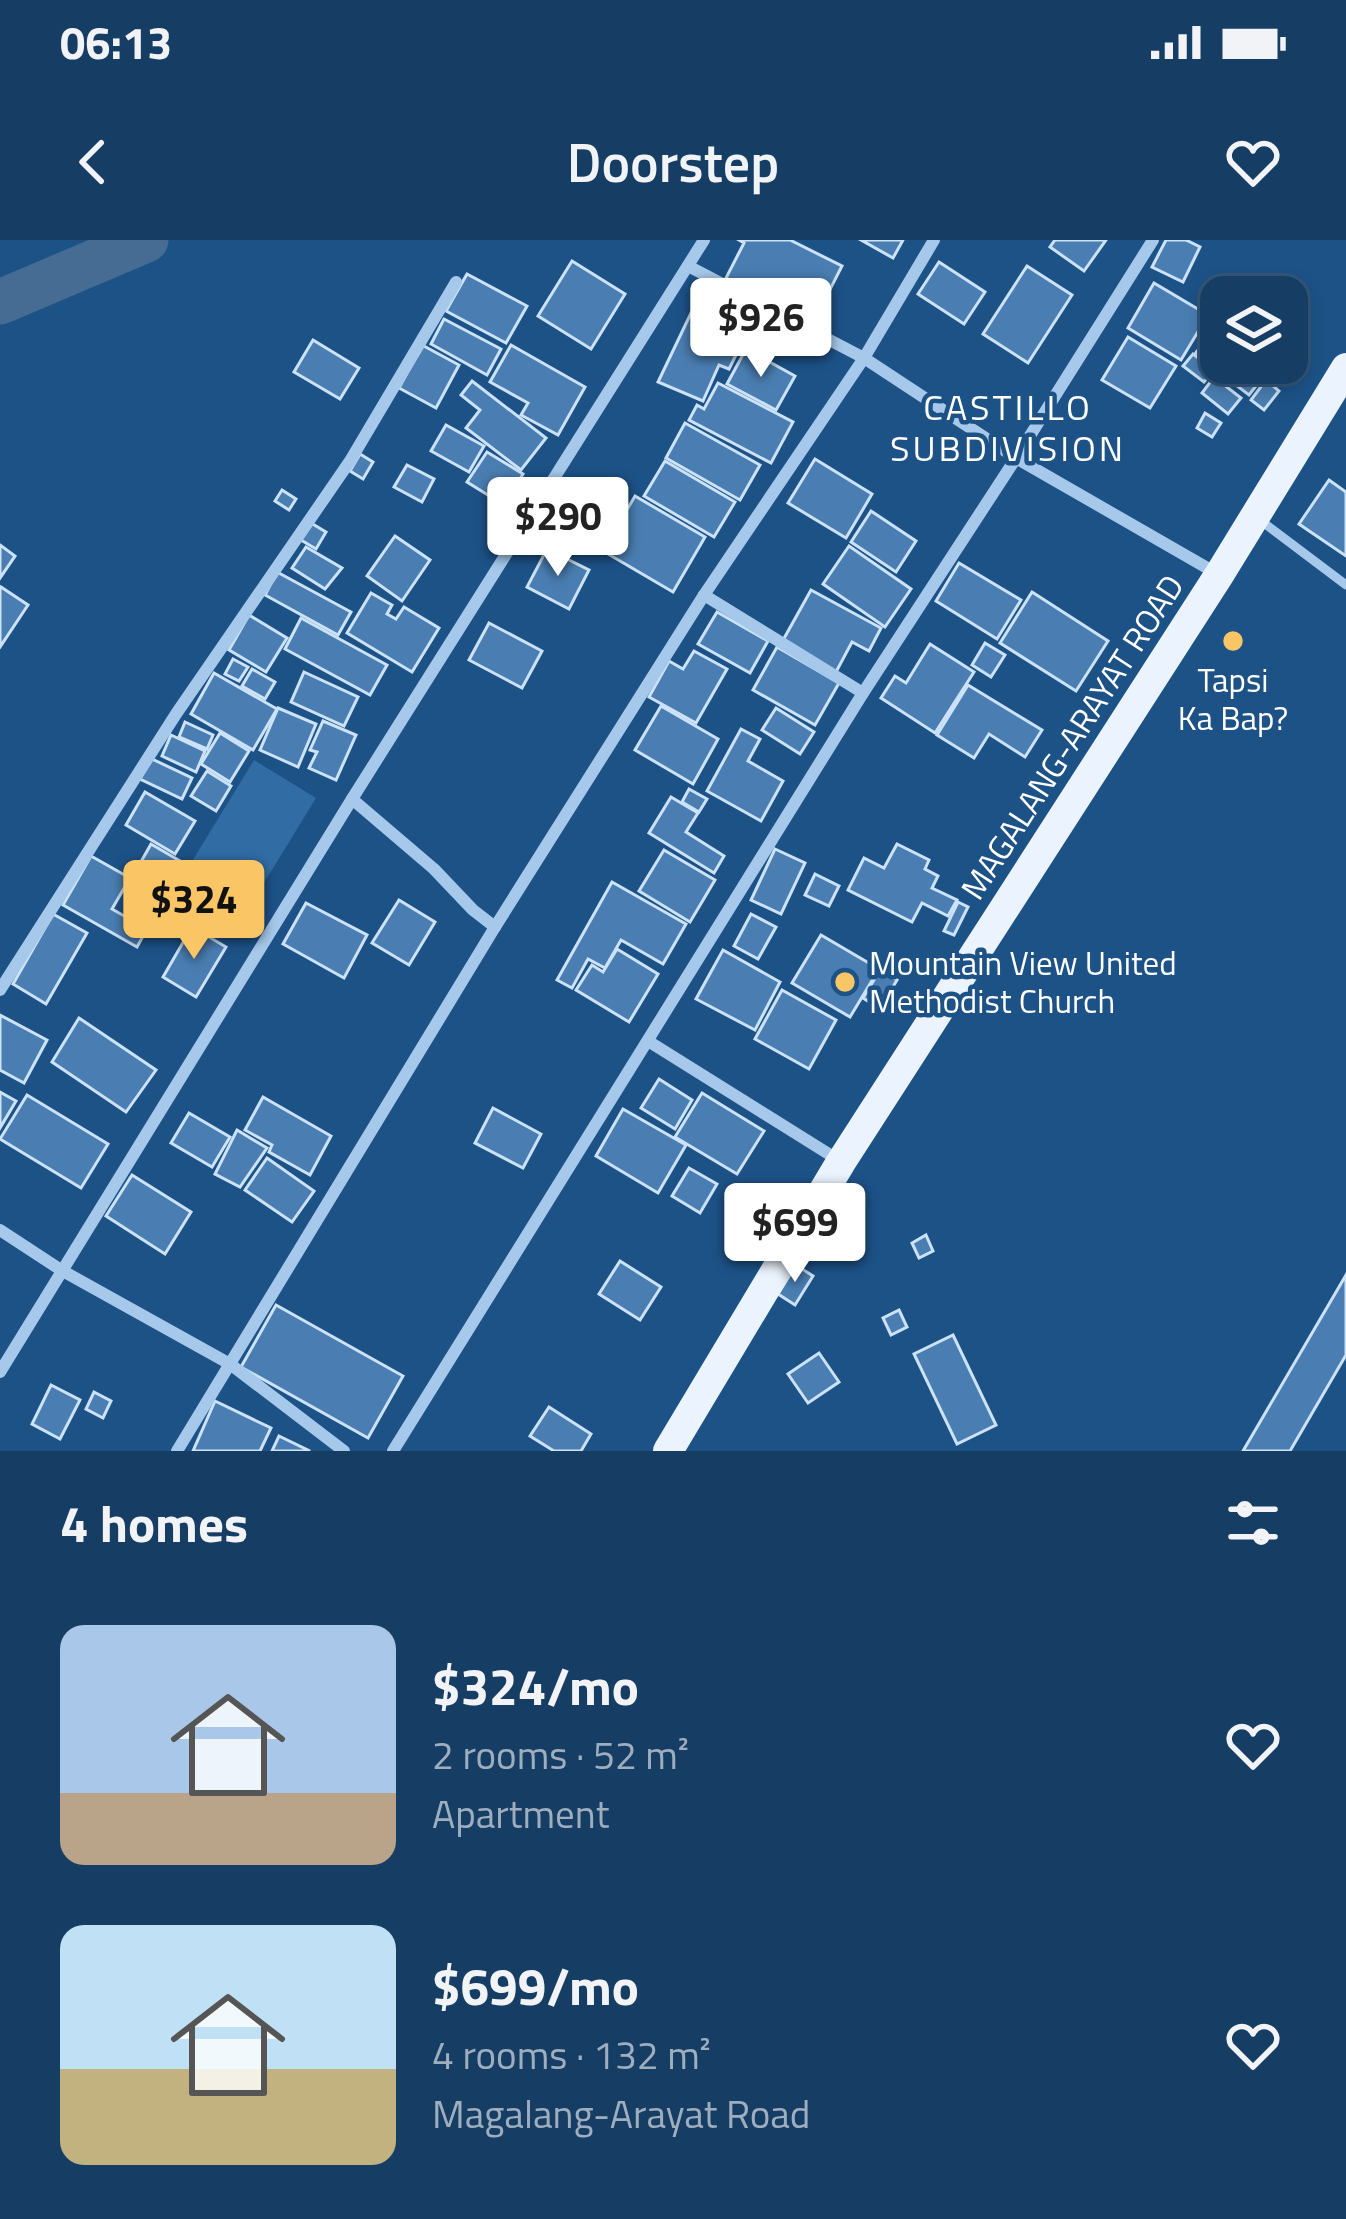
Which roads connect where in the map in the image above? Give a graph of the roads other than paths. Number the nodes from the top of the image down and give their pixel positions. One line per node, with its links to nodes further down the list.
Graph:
1 (704, 240): 4 (street)
2 (934, 240): 6 (street)
3 (1154, 240): 8 (street)
4 (688, 266): 6 (street); 14 (street)
5 (456, 282): 16 (street)
6 (864, 358): 8 (street); 12 (street)
7 (1346, 368): 9 (main road, MAGALANG-ARAYAT ROAD)
8 (1016, 458): 10 (street); 13 (street)
9 (1256, 516): 10 (main road, MAGALANG-ARAYAT ROAD); 11 (lane)
10 (1219, 575): 18 (main road, MAGALANG-ARAYAT ROAD)
11 (1346, 585)
12 (704, 595): 13 (street); 15 (street)
13 (863, 693): 17 (street)
14 (352, 799): 15 (street); 20 (street)
15 (495, 927): 21 (street)
16 (0, 990)
17 (648, 1041): 18 (street); 25 (street)
18 (841, 1162): 26 (main road, MAGALANG-ARAYAT ROAD)
19 (0, 1230): 20 (street)
20 (61, 1270): 21 (street); 22 (street)
21 (230, 1364): 23 (street); 24 (street)
22 (0, 1372)
23 (177, 1451)
24 (344, 1451)
25 (393, 1451)
26 (668, 1451)

